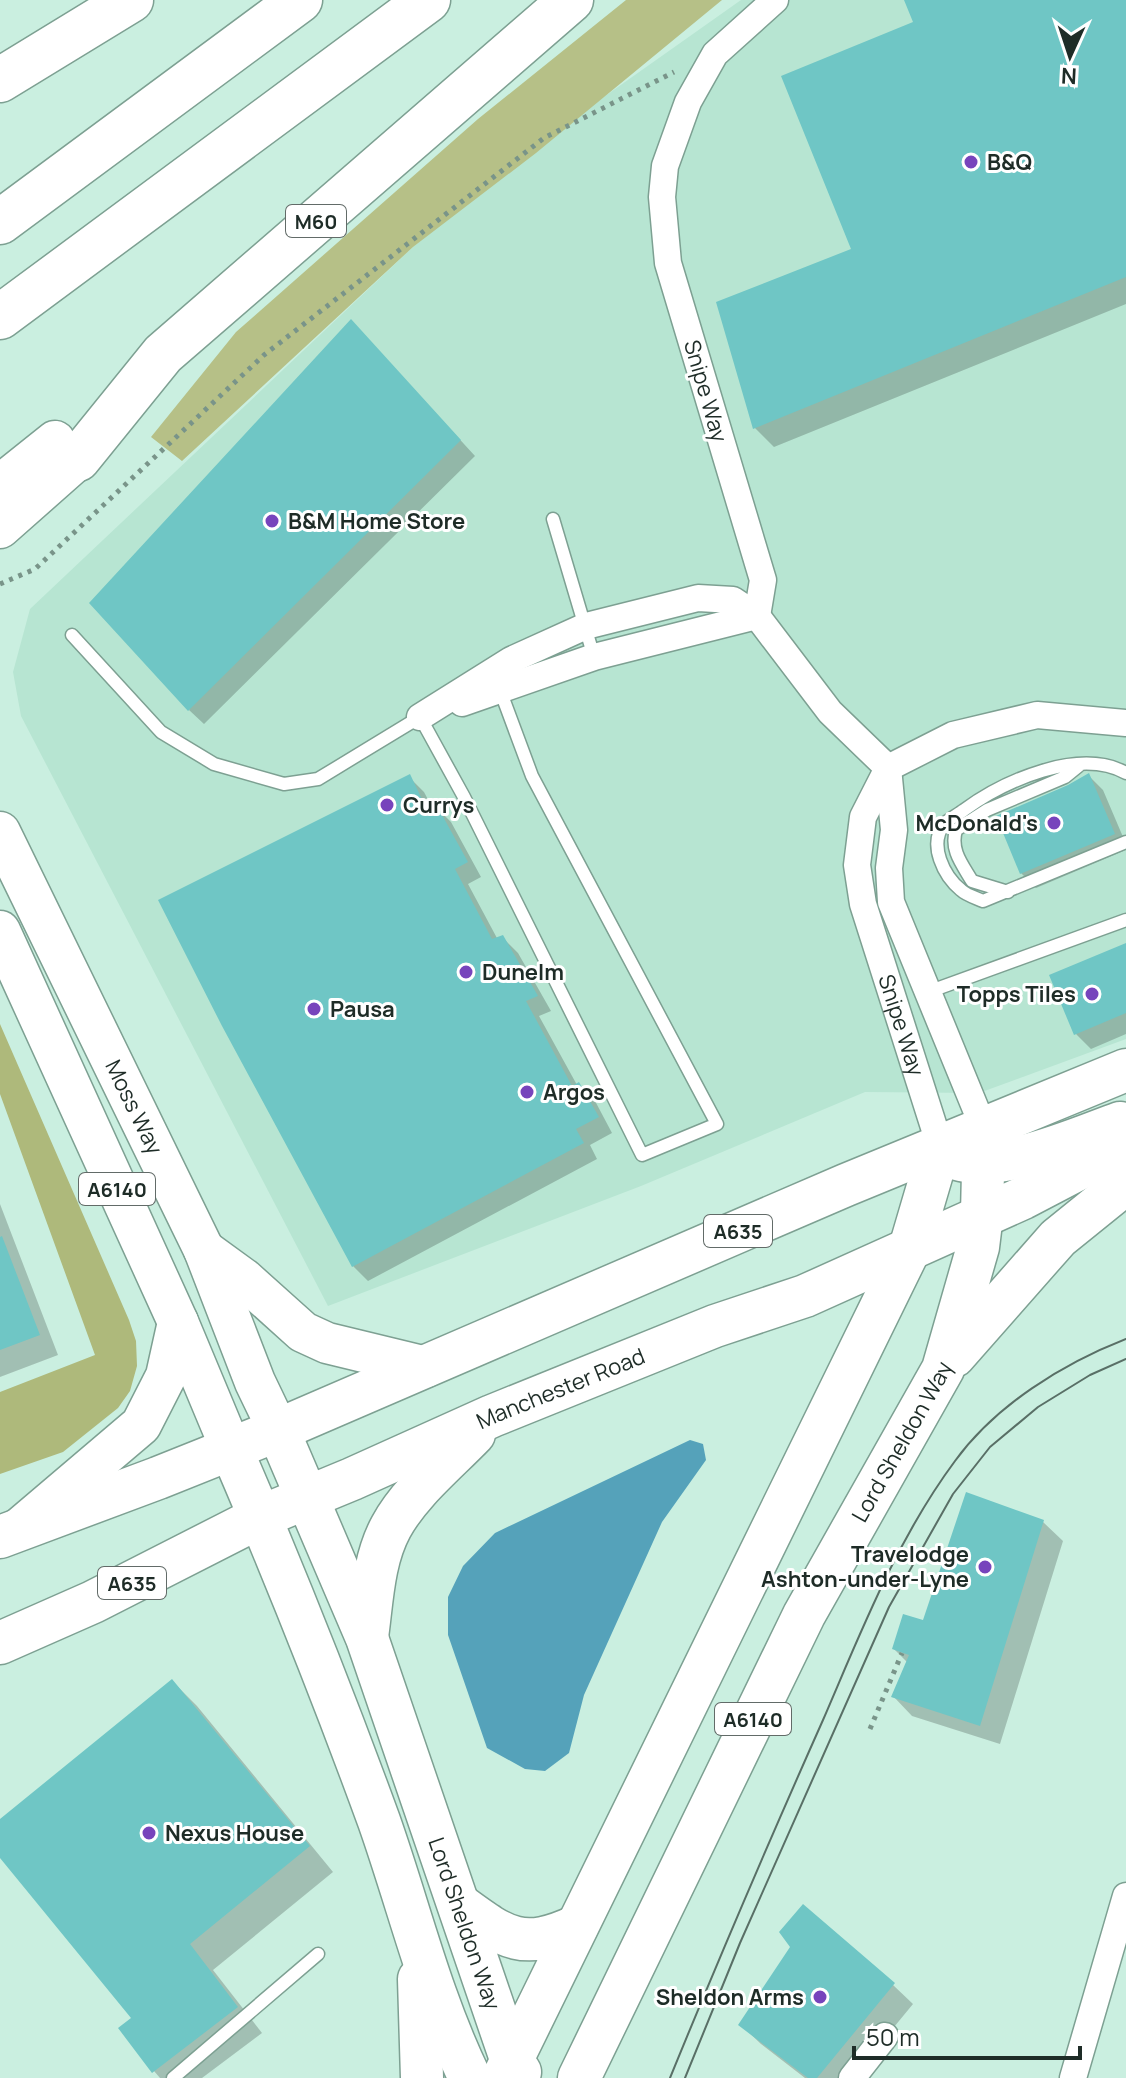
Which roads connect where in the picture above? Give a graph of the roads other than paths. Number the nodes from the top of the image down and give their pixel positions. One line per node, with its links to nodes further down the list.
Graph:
1 (131, 0): 6 (highway)
2 (300, 0): 7 (highway)
3 (428, 0): 8 (highway)
4 (571, 0): 9 (highway, M60)
5 (775, 0): 13 (street, Snipe Way)
6 (0, 80)
7 (0, 222)
8 (0, 317)
9 (67, 450): 10 (main road); 12 (main road)
10 (0, 485)
11 (553, 519): 14 (lane)
12 (0, 528)
13 (757, 616): 14 (street); 16 (street); 21 (street)
14 (586, 626): 16 (lane); 18 (street)
15 (72, 635): 18 (lane)
16 (594, 657): 17 (street)
17 (500, 690): 18 (street); 18 (lane)
18 (420, 717)
19 (1126, 723): 21 (street)
20 (1082, 763): 22 (lane); 25 (lane); 25 (lane)
21 (888, 768): 28 (street, Snipe Way); 32 (street, Snipe Way)
22 (1126, 773)
23 (0, 832): 37 (main road, Moss Way / A6140)
24 (1126, 842): 25 (lane)
25 (1008, 892)
26 (1126, 920): 28 (lane)
27 (0, 931): 38 (main road, A6140)
28 (928, 992): 33 (street, Snipe Way)
29 (1126, 1070): 33 (highway, A635)
30 (1126, 1121): 33 (highway)
31 (1126, 1144): 35 (highway, Manchester Road / A635)
32 (940, 1146): 33 (highway, A635); 36 (highway, Lord Sheldon Way / A6140); 39 (highway, A635)
33 (983, 1146): 35 (highway, Lord Sheldon Way / A6140)
34 (1126, 1183): 40 (highway)
35 (982, 1214): 36 (highway, Manchester Road / A635); 40 (highway, Lord Sheldon Way / A6140)
36 (910, 1248): 41 (highway, Manchester Road / A635); 51 (highway, Lord Sheldon Way / A6140)
37 (204, 1250): 39 (main road); 42 (main road, Moss Way / A6140)
38 (178, 1322): 43 (main road, A6140); 46 (main road)
39 (426, 1367): 42 (highway, A635)
40 (943, 1369): 59 (highway, Lord Sheldon Way / A6140)
41 (492, 1416): 44 (highway, Manchester Road / A635); 47 (highway)
42 (278, 1430): 43 (highway, A635); 44 (highway, Lord Sheldon Way / A6140)
43 (231, 1449): 45 (highway, A6140); 46 (highway, A635)
44 (306, 1498): 45 (highway, Manchester Road / A635); 47 (highway, Lord Sheldon Way / A6140)
45 (260, 1517): 48 (highway, Manchester Road / A635); 52 (highway, A6140)
46 (9, 1533)
47 (367, 1638): 50 (highway, Lord Sheldon Way / A6140)
48 (0, 1643)
49 (1126, 1896): 61 (street)
50 (461, 1906): 51 (highway); 55 (highway, Lord Sheldon Way / A6140)
51 (577, 1926): 55 (highway, Lord Sheldon Way / A6140)
52 (418, 1943): 57 (highway); 58 (highway, A6140)
53 (318, 1954): 56 (lane)
54 (885, 2036): 60 (street)
55 (513, 2072)
56 (173, 2078)
57 (422, 2078)
58 (470, 2078)
59 (579, 2078)
60 (852, 2078)
61 (1073, 2078)

